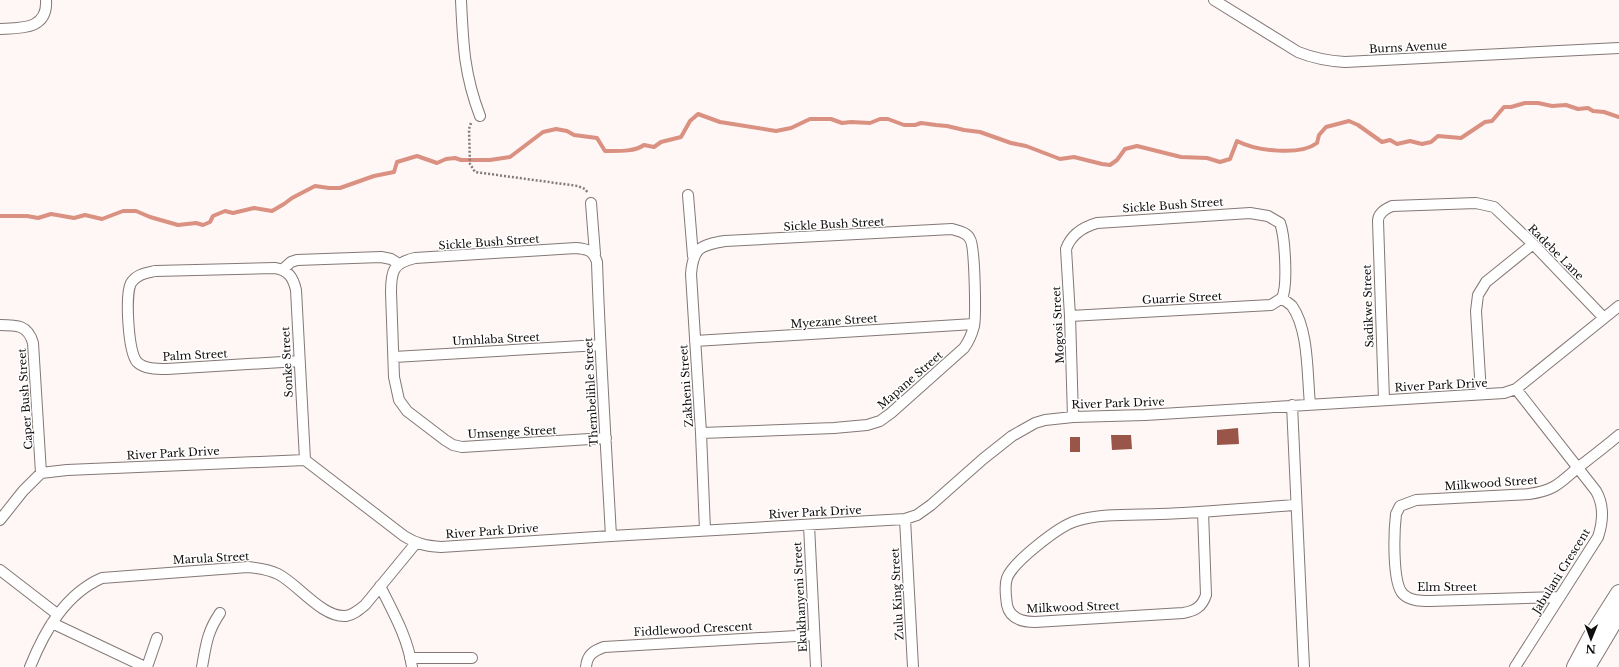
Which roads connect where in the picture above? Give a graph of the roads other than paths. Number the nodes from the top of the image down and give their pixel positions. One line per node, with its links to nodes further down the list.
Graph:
1 (46, 0): 4 (street)
2 (461, 0): 6 (street)
3 (1214, 0): 5 (street, Burns Avenue)
4 (0, 29)
5 (1619, 48)
6 (480, 116)
7 (688, 195): 14 (street, Zakheni Street)
8 (591, 203): 13 (street, Thembelihle Street)
9 (1382, 212): 12 (street, Radebe Lane); 29 (street, Sadikwe Street)
10 (965, 234): 14 (street, Sickle Bush Street); 21 (street, Mapane Street)
11 (1076, 234): 17 (street, Sickle Bush Street); 19 (street, Mogosi Street)
12 (1533, 244): 20 (street, Radebe Lane); 28 (street)
13 (592, 252): 15 (street, Sickle Bush Street); 24 (street, Thembelihle Street)
14 (693, 256): 23 (street, Zakheni Street)
15 (396, 267): 16 (street); 25 (street, Umsenge Street)
16 (283, 269): 26 (street, Sonke Street); 26 (street, Palm Street)
17 (1284, 293): 19 (street, Guarrie Street); 30 (street)
18 (1619, 306): 20 (street, River Park Drive)
19 (1070, 316): 32 (street, Mogosi Street)
20 (1604, 318): 27 (street, River Park Drive)
21 (974, 324): 23 (street, Myezane Street); 33 (street, Mapane Street)
22 (0, 325): 38 (street, Caper Bush Street)
23 (695, 341): 33 (street, Zakheni Street)
24 (600, 345): 25 (street, Umhlaba Street); 35 (street, Thembelihle Street)
25 (394, 357): 35 (street, Umsenge Street)
26 (299, 361): 36 (street, Sonke Street)
27 (1516, 389): 28 (street, River Park Drive); 37 (street, Jabulani Crescent)
28 (1481, 394): 29 (street, River Park Drive)
29 (1384, 400): 30 (street, River Park Drive)
30 (1310, 404): 31 (street, River Park Drive)
31 (1292, 405): 32 (street, River Park Drive); 39 (street)
32 (1073, 417): 42 (street, River Park Drive)
33 (701, 433): 45 (street, Zakheni Street)
34 (1619, 435): 37 (street, Milkwood Street)
35 (606, 438): 46 (street, Thembelihle Street)
36 (305, 460): 38 (street, River Park Drive); 47 (street, River Park Drive)
37 (1578, 468): 40 (street, Milkwood Street); 51 (street, Jabulani Crescent)
38 (41, 473): 43 (street)
39 (1296, 505): 41 (street, Milkwood Street); 65 (street)
40 (1400, 506): 51 (street, Elm Street)
41 (1203, 512): 41 (street, Milkwood Street)
42 (905, 519): 44 (street, River Park Drive); 64 (street, Zulu King Street)
43 (0, 520)
44 (808, 525): 45 (street, River Park Drive); 55 (street, Ekukhanyeni Street)
45 (705, 530): 46 (street, River Park Drive)
46 (610, 536): 47 (street, River Park Drive)
47 (416, 543): 49 (street, Marula Street)
48 (0, 570): 54 (street)
49 (380, 586): 54 (street, Marula Street); 58 (street)
50 (1619, 593): 67 (main road)
51 (1560, 597): 66 (street, Jabulani Crescent)
52 (220, 613): 61 (street)
53 (1619, 613): 68 (main road)
54 (55, 619): 59 (street, Marula Street); 60 (street)
55 (814, 635): 62 (street, Fiddlewood Crescent); 63 (street, Ekukhanyeni Street)
56 (157, 638): 60 (street)
57 (472, 658): 58 (street)
58 (411, 662)
59 (30, 667)
60 (146, 667)
61 (202, 667)
62 (586, 667)
63 (816, 667)
64 (913, 667)
65 (1304, 667)
66 (1515, 667)
67 (1575, 667)
68 (1587, 667)

